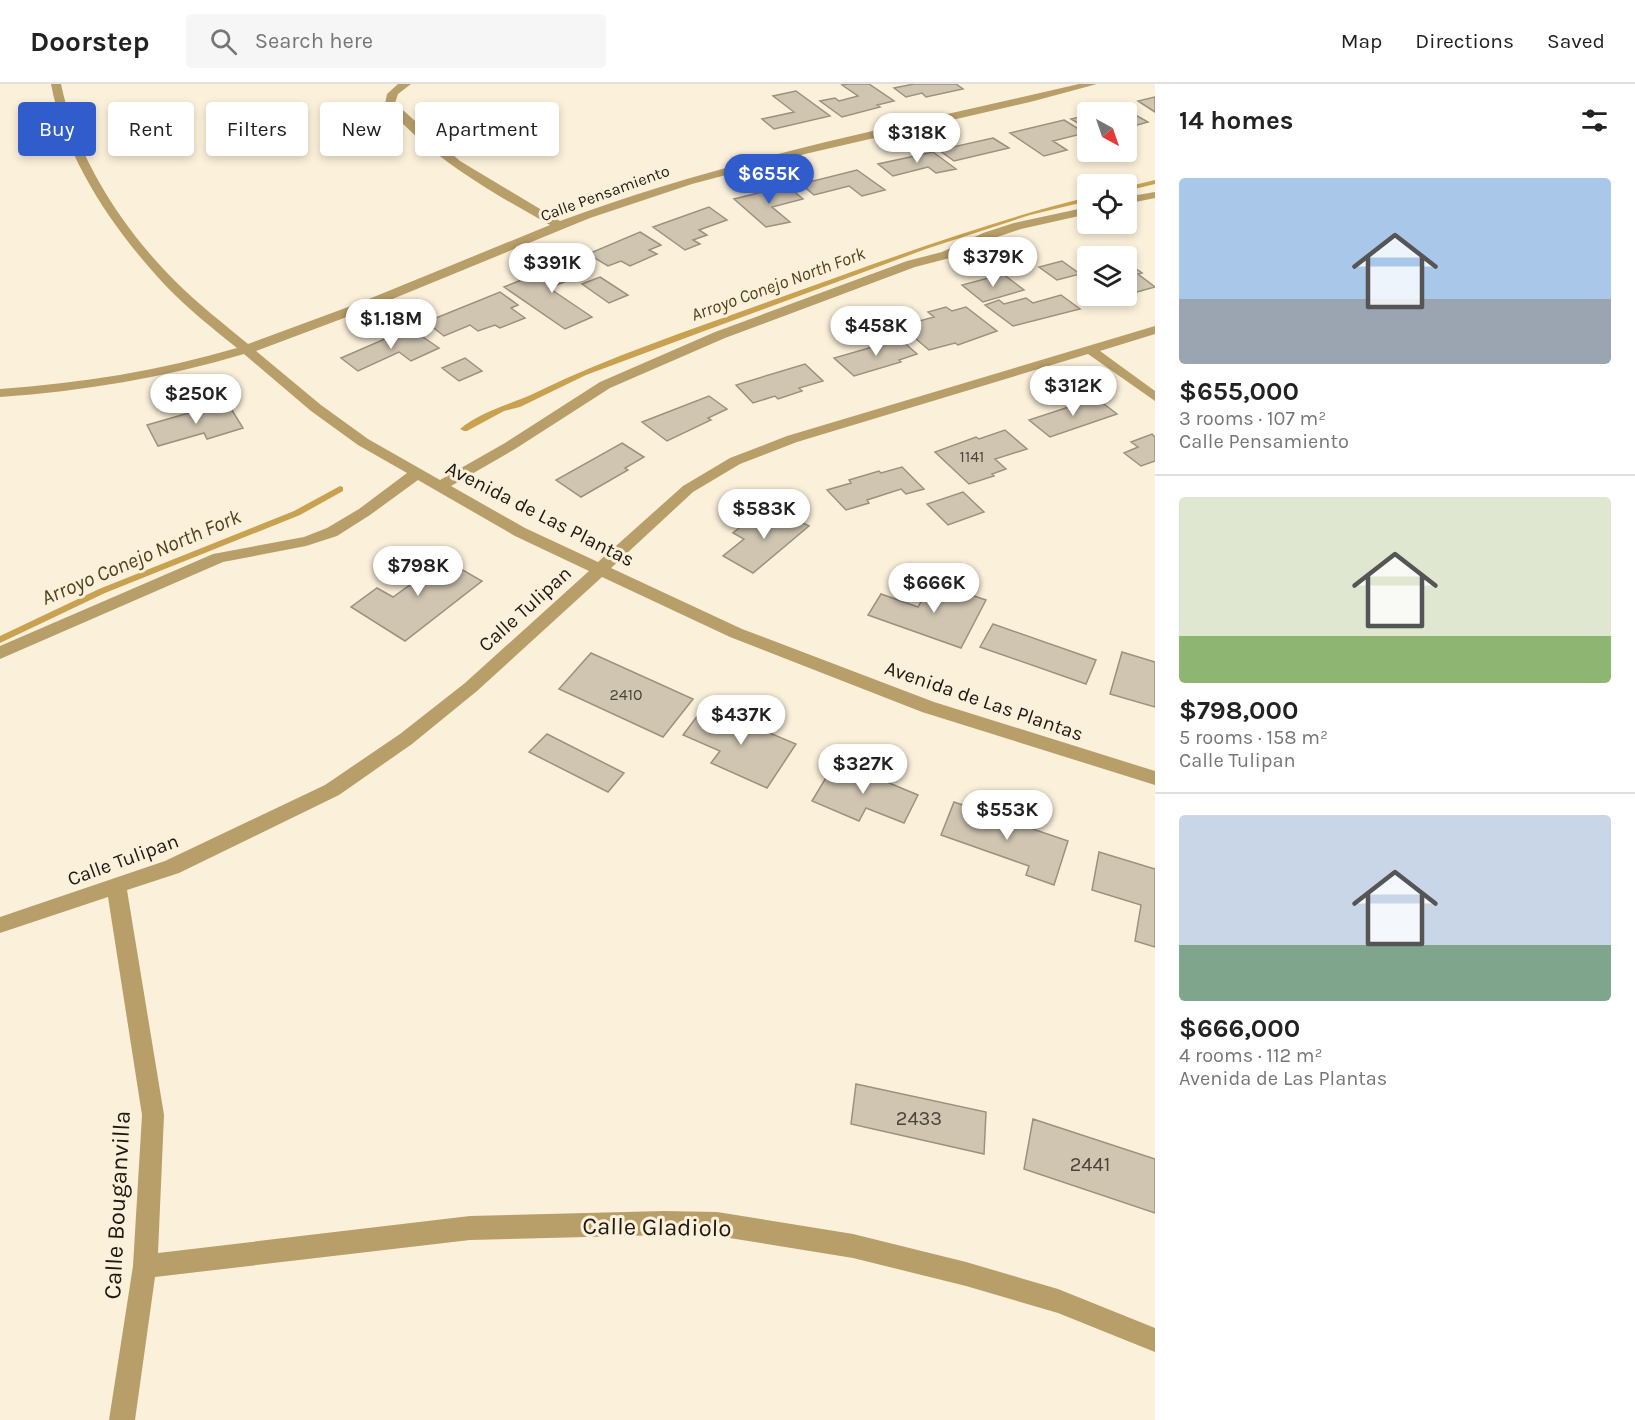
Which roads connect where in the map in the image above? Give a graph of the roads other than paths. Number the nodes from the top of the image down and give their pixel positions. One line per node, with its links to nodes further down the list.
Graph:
1 (56, 84): 10 (street, Avenida de Las Plantas)
2 (406, 84): 7 (street)
3 (1092, 84): 7 (street, Calle Pensamiento)
4 (1155, 195): 5 (street)
5 (1137, 199)
6 (1077, 213): 14 (street)
7 (560, 226): 10 (street, Calle Pensamiento)
8 (1155, 330): 9 (street, Calle Tulipan)
9 (1089, 349): 12 (street); 15 (street, Calle Tulipan)
10 (246, 350): 11 (street, Calle Pensamiento); 13 (street, Avenida de Las Plantas)
11 (0, 393)
12 (1155, 397)
13 (416, 474): 14 (street, Avenida de Las Plantas); 16 (street)
14 (440, 486): 15 (street, Avenida de Las Plantas)
15 (598, 570): 17 (street, Avenida de Las Plantas); 18 (street, Calle Tulipan)
16 (0, 653)
17 (1155, 778)
18 (116, 886): 19 (street, Calle Tulipan); 20 (street, Calle Bouganvilla)
19 (0, 925)
20 (145, 1266): 21 (street, Calle Gladiolo); 22 (street, Calle Bouganvilla)
21 (1155, 1340)
22 (122, 1420)

